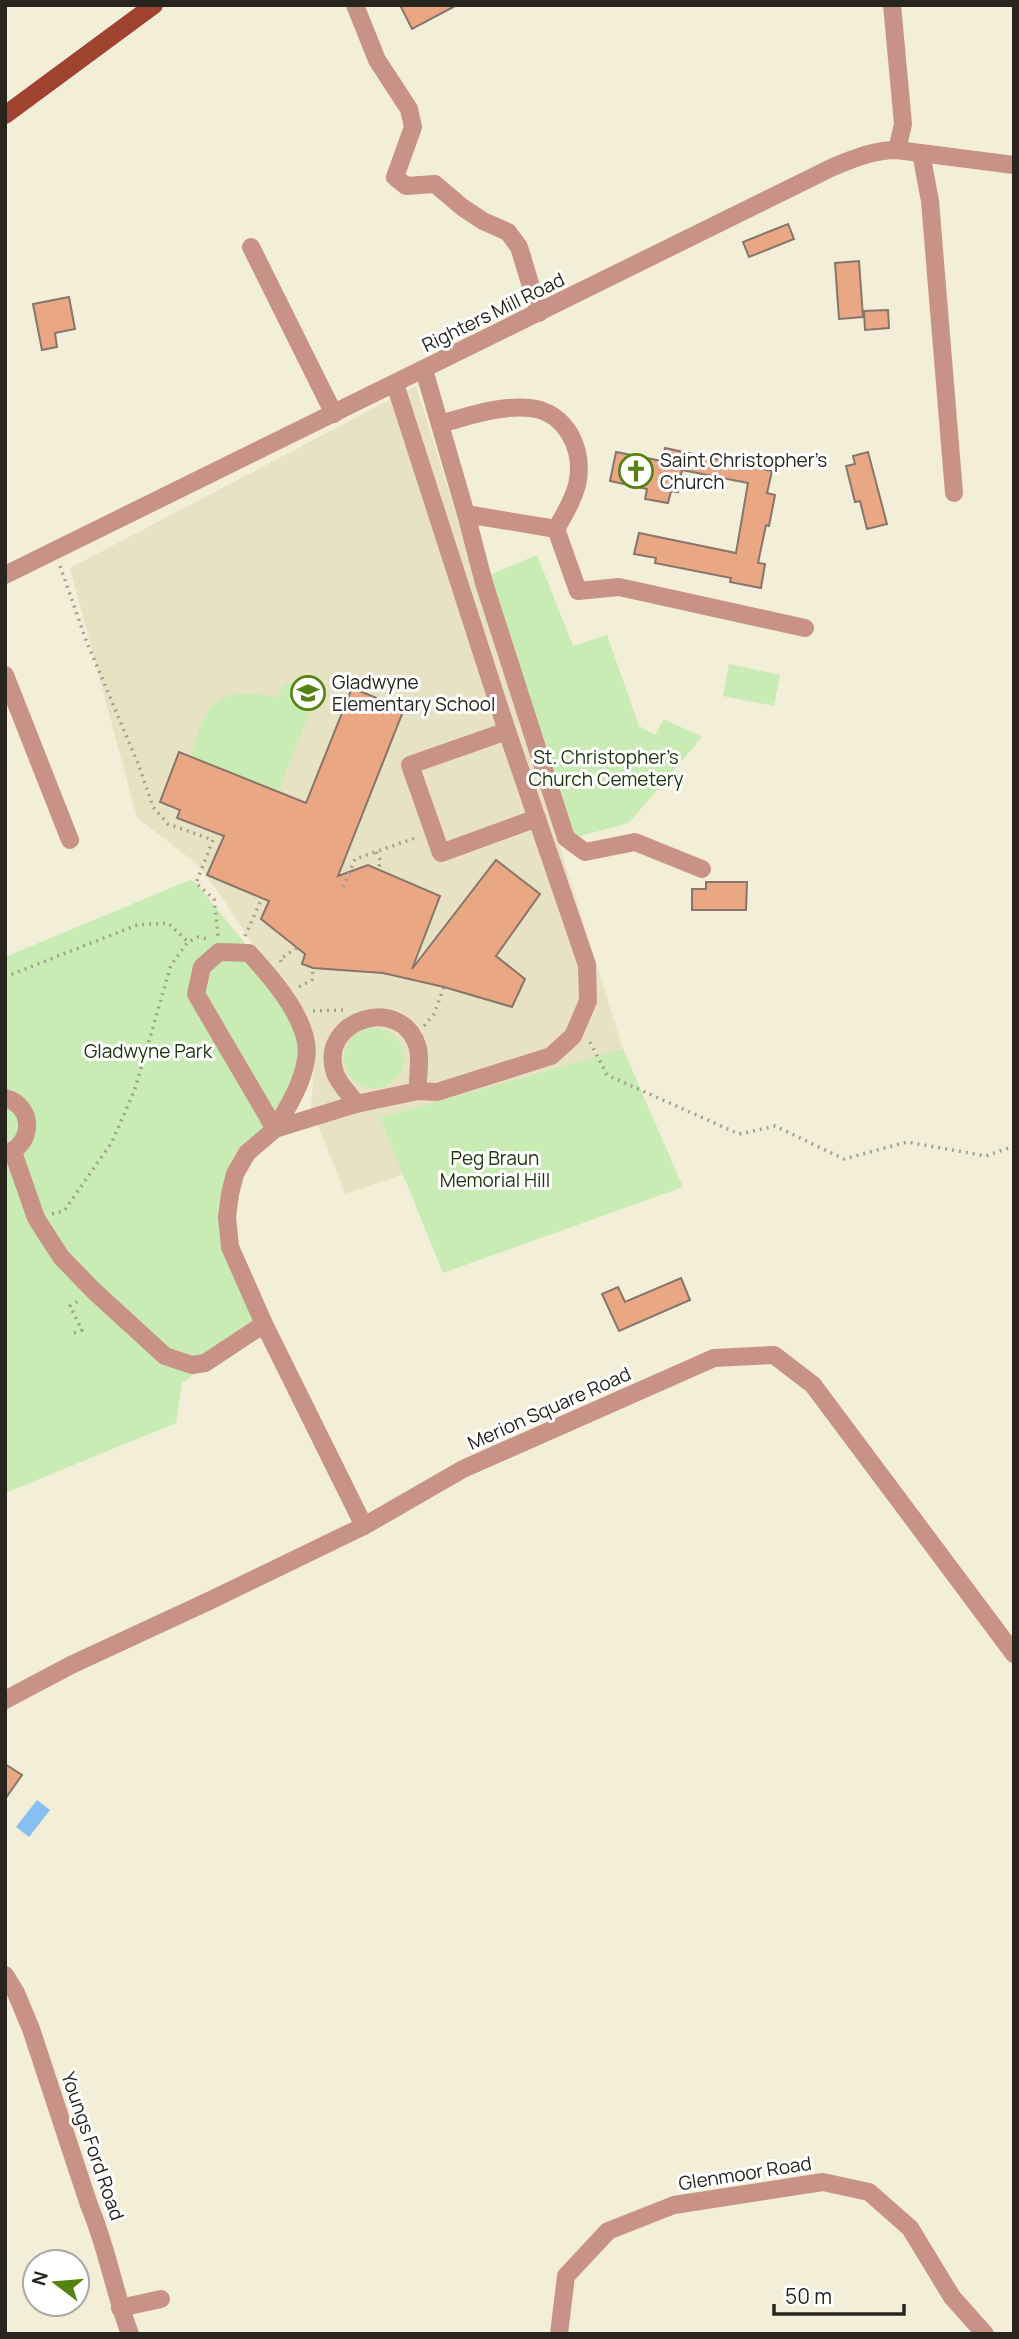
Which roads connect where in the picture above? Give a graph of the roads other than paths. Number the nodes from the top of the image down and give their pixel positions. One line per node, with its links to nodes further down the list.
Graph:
1 (154, 5): 4 (main road)
2 (355, 5): 9 (street)
3 (892, 5): 5 (street)
4 (5, 116)
5 (897, 150): 6 (street, Righters Mill Road); 9 (street, Righters Mill Road)
6 (921, 153): 7 (street, Righters Mill Road); 14 (street)
7 (1014, 164)
8 (251, 247): 12 (street)
9 (539, 313): 10 (street, Righters Mill Road)
10 (424, 370): 11 (street, Righters Mill Road); 13 (street)
11 (396, 384): 12 (street, Righters Mill Road); 20 (street)
12 (334, 414): 17 (street, Righters Mill Road)
13 (440, 424): 15 (street); 16 (street)
14 (954, 493)
15 (466, 514): 16 (street); 23 (street)
16 (556, 529): 18 (street)
17 (5, 575)
18 (805, 628)
19 (5, 675): 22 (street)
20 (507, 731): 21 (street); 21 (street)
21 (537, 818): 24 (street)
22 (70, 840)
23 (702, 869)
24 (418, 1091): 26 (street); 26 (street)
25 (5, 1098): 28 (street)
26 (356, 1104): 27 (street)
27 (275, 1129): 27 (street); 29 (street)
28 (9, 1153): 29 (street)
29 (264, 1324): 30 (street)
30 (364, 1526): 31 (street, Merion Square Road); 32 (street, Merion Square Road)
31 (1014, 1654)
32 (5, 1700)
33 (5, 1975): 35 (street, Youngs Ford Road)
34 (160, 2299): 35 (street)
35 (120, 2308): 36 (street, Youngs Ford Road)
36 (130, 2334)
37 (559, 2334): 38 (street, Glenmoor Road)
38 (985, 2334)

